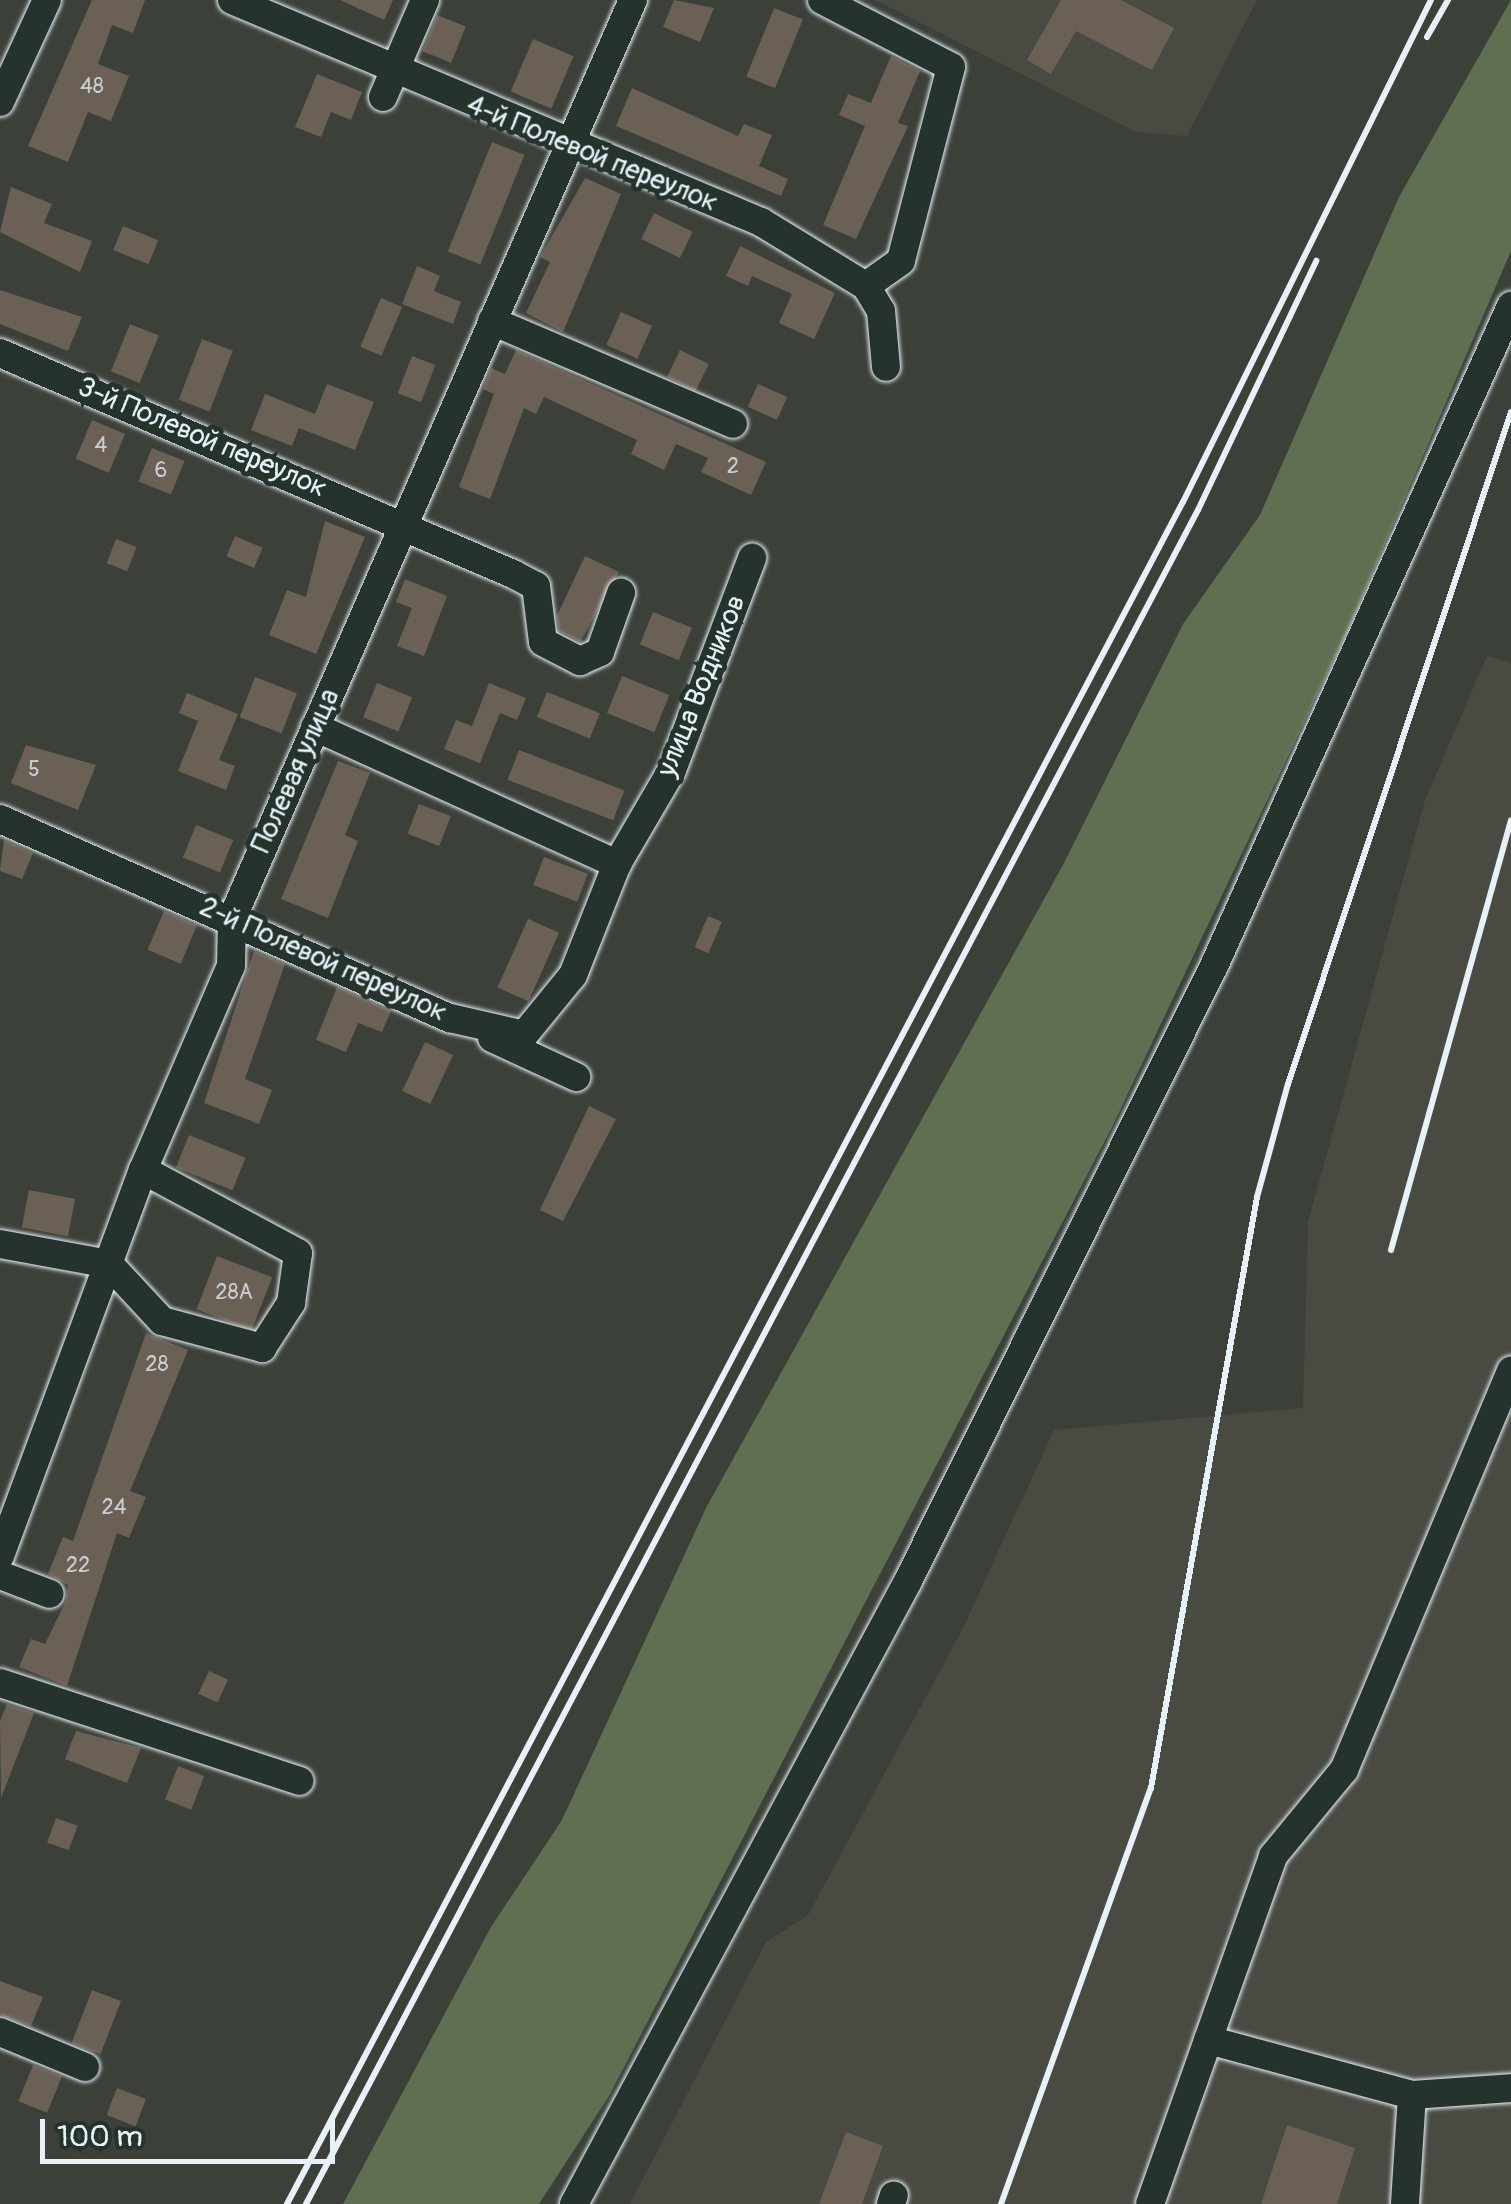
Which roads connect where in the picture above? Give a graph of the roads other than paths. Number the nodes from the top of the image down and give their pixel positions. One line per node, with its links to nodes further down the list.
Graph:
1 (48, 0): 7 (street)
2 (232, 0): 6 (street, 4-й Полевой переулок)
3 (425, 0): 6 (street)
4 (633, 0): 8 (street, Полевая улица)
5 (822, 0): 9 (street)
6 (389, 85): 8 (street, 4-й Полевой переулок)
7 (0, 102)
8 (568, 146): 9 (street, 4-й Полевой переулок); 11 (street, Полевая улица)
9 (866, 286): 13 (street)
10 (1511, 306): 38 (street)
11 (492, 321): 14 (street); 15 (street, Полевая улица)
12 (0, 352): 15 (street, 3-й Полевой переулок)
13 (886, 367)
14 (733, 424)
15 (404, 524): 17 (street, 3-й Полевой переулок); 18 (street, Полевая улица)
16 (752, 558): 20 (street, улица Водников)
17 (622, 593)
18 (315, 727): 20 (street); 21 (street, Полевая улица)
19 (0, 819): 21 (street, 2-й Полевой переулок)
20 (617, 864): 22 (street, 2-й Полевой переулок)
21 (232, 919): 22 (street, 2-й Полевой переулок); 24 (street, Полевая улица)
22 (450, 1018): 23 (street)
23 (576, 1076)
24 (143, 1170): 26 (street, Полевая улица); 26 (street)
25 (0, 1244): 26 (street)
26 (110, 1264): 28 (street, Полевая улица)
27 (1511, 1370): 34 (street)
28 (0, 1556)
29 (0, 1576): 30 (street)
30 (50, 1594)
31 (0, 1683): 32 (street)
32 (299, 1781)
33 (0, 2032): 35 (street)
34 (1208, 2040): 37 (street); 39 (street)
35 (85, 2066)
36 (1511, 2088): 37 (street)
37 (1412, 2095): 40 (street)
38 (574, 2204)
39 (1150, 2204)
40 (1406, 2204)

